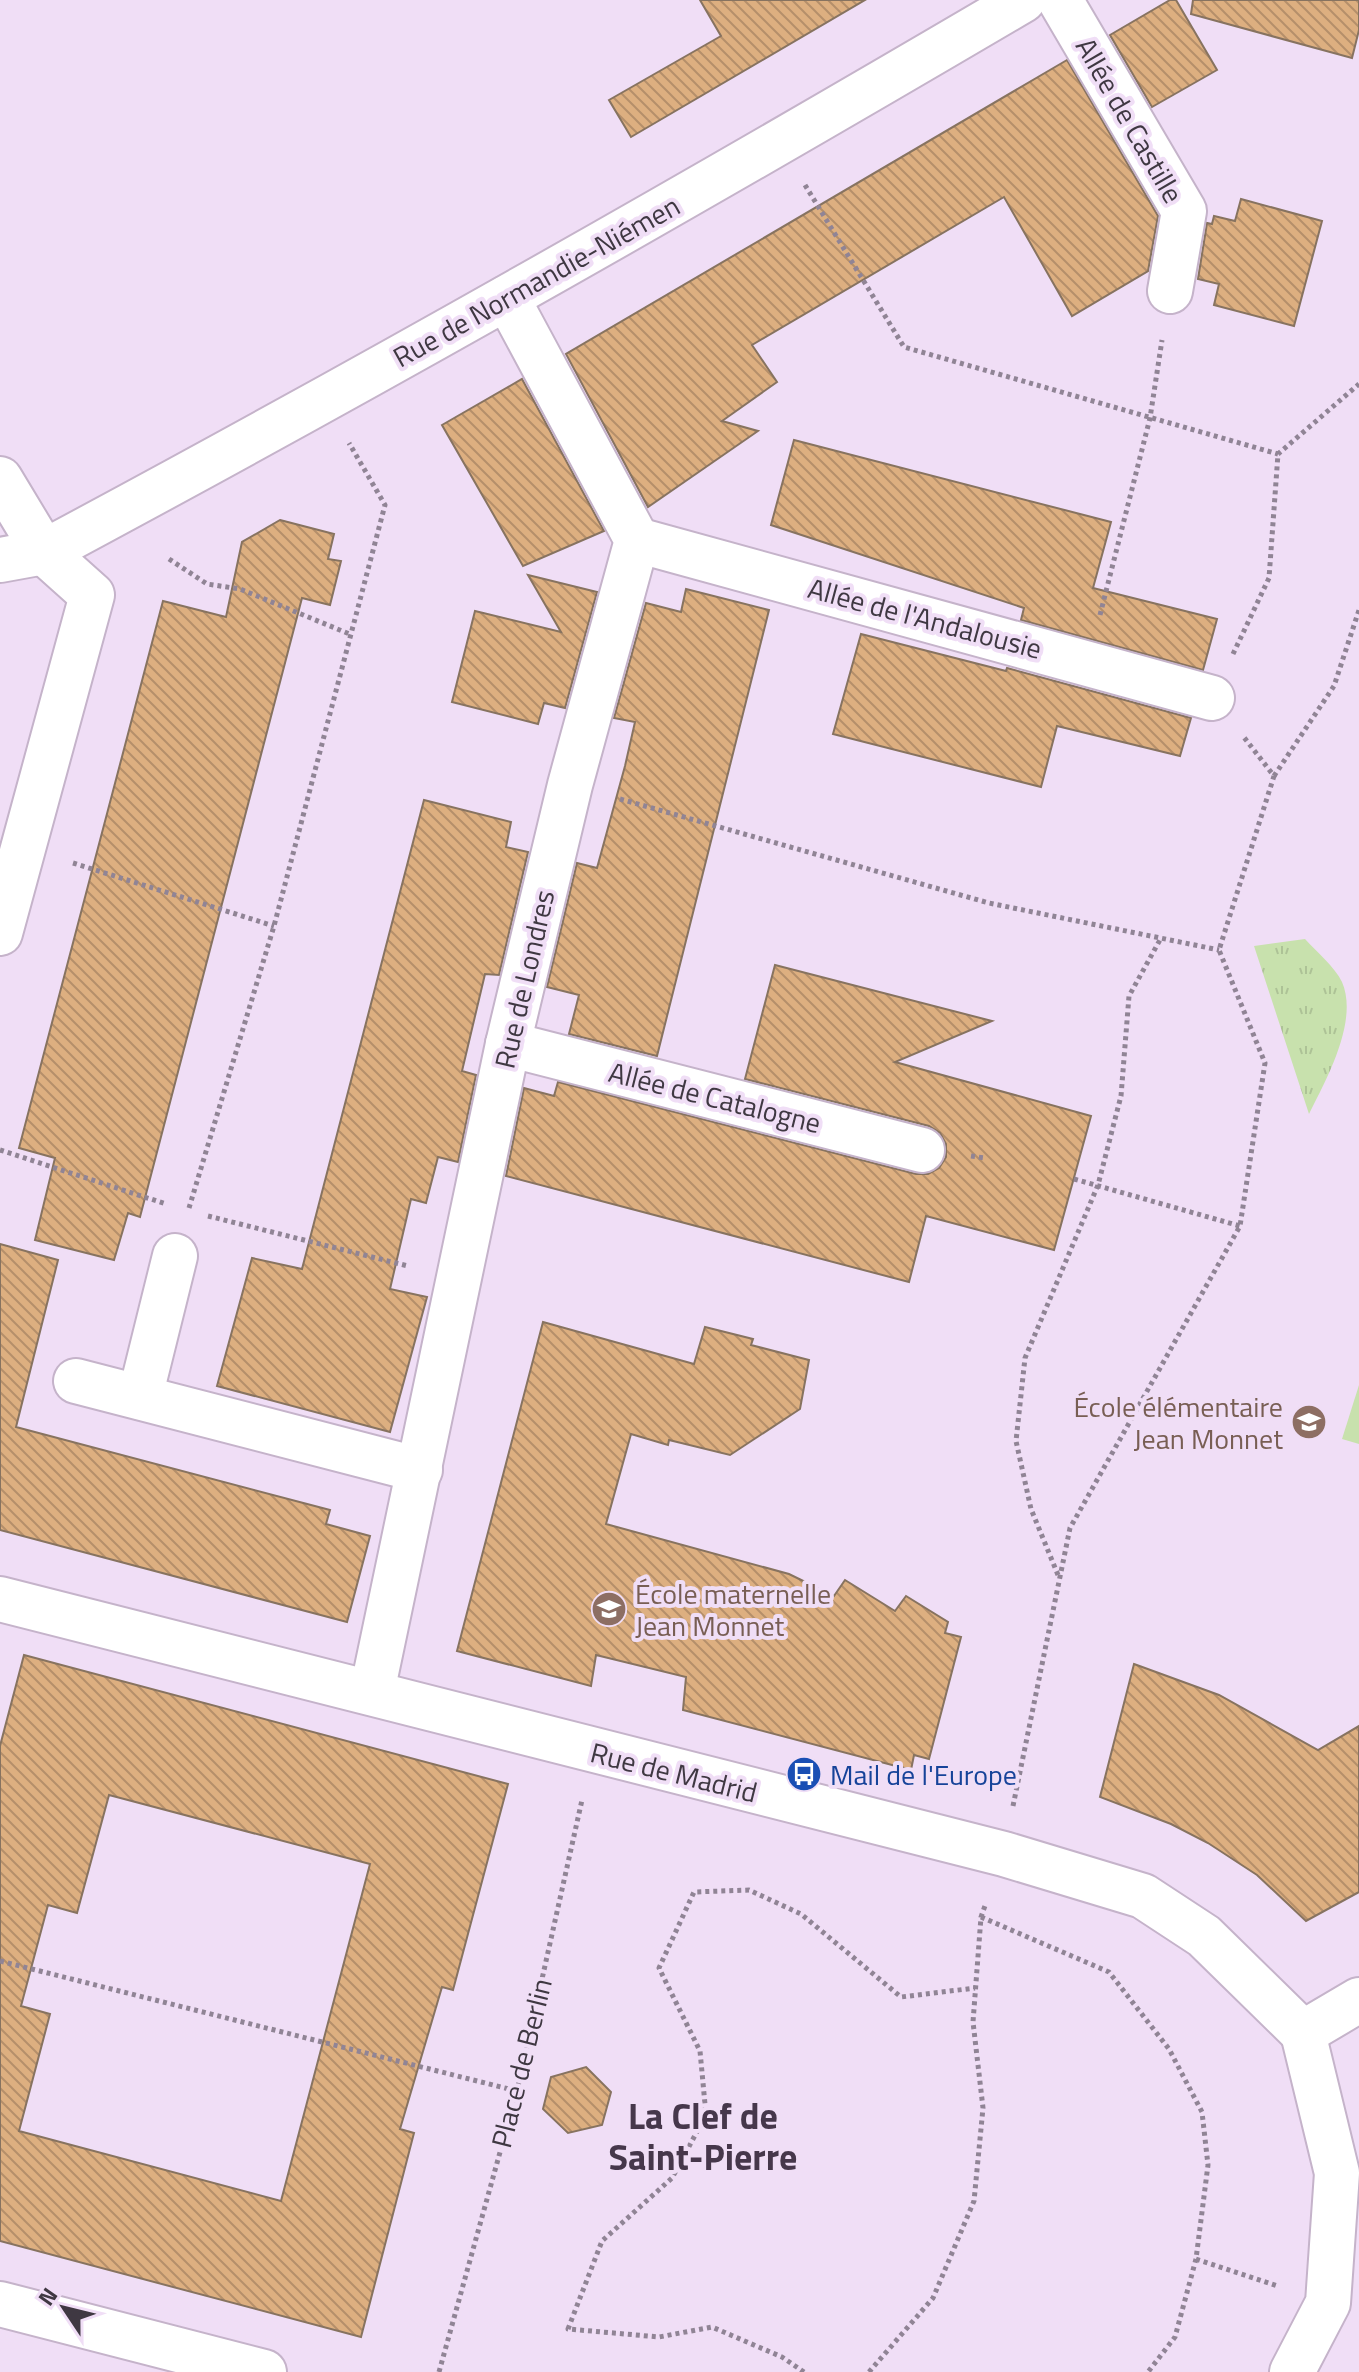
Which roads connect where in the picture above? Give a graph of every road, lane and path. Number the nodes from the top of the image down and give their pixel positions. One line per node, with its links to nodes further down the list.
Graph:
1 (1023, 0): 3 (street, Rue de Normandie-Niémen)
2 (1060, 0): 4 (street, Allée de Castille)
3 (780, 143): 5 (street, Rue de Normandie-Niémen); 8 (path)
4 (1170, 291): 8 (path)
5 (507, 298): 7 (street, Rue de Normandie-Niémen); 11 (street)
6 (1359, 384): 9 (path)
7 (325, 400): 12 (street, Rue de Normandie-Niémen); 16 (path)
8 (1150, 418): 9 (path); 17 (path)
9 (1278, 454): 18 (path)
10 (0, 479): 12 (street)
11 (637, 540): 17 (street, Allée de l'Andalousie); 20 (street, Rue de Londres)
12 (44, 552): 14 (street, Rue de Normandie-Niémen); 21 (street)
13 (169, 559): 16 (path)
14 (0, 560)
15 (1359, 610): 19 (path)
16 (352, 635): 22 (path)
17 (1087, 662): 18 (street, Allée de l'Andalousie)
18 (1212, 698): 19 (path)
19 (1274, 776): 25 (path)
20 (570, 785): 24 (path); 26 (street, Rue de Londres)
21 (21, 846): 22 (path); 23 (street)
22 (274, 926): 31 (path)
23 (0, 933)
24 (1161, 938): 25 (path); 30 (path)
25 (1219, 950): 32 (path)
26 (508, 1044): 28 (street, Allée de Catalogne); 34 (street, Rue de Londres)
27 (0, 1150): 31 (path)
28 (922, 1150)
29 (1074, 1179): 30 (path)
30 (1098, 1185): 32 (path); 38 (path)
31 (188, 1211): 34 (path)
32 (1240, 1226): 38 (path)
33 (175, 1256): 36 (street)
34 (458, 1278): 37 (street, Rue de Londres)
35 (76, 1381): 36 (street)
36 (140, 1397): 37 (street)
37 (420, 1470): 40 (street, Rue de Londres)
38 (1058, 1575): 42 (path)
39 (0, 1599): 40 (street, Rue de Madrid)
40 (372, 1692): 41 (street, Rue de Madrid)
41 (593, 1752): 42 (street, Rue de Madrid); 48 (path, Place de Berlin)
42 (1004, 1854): 43 (path); 47 (street, Rue de Madrid)
43 (981, 1917): 45 (path); 49 (path)
44 (0, 1961): 48 (path)
45 (975, 1988): 54 (path); 55 (path)
46 (1359, 2000): 47 (street)
47 (1303, 2033): 51 (street)
48 (517, 2091): 53 (path, Place de Berlin)
49 (1196, 2259): 51 (path); 56 (path)
50 (0, 2304): 52 (street)
51 (1344, 2307): 57 (street)
52 (264, 2372)
53 (439, 2372)
54 (804, 2372)
55 (869, 2372)
56 (1148, 2372)
57 (1292, 2372)

